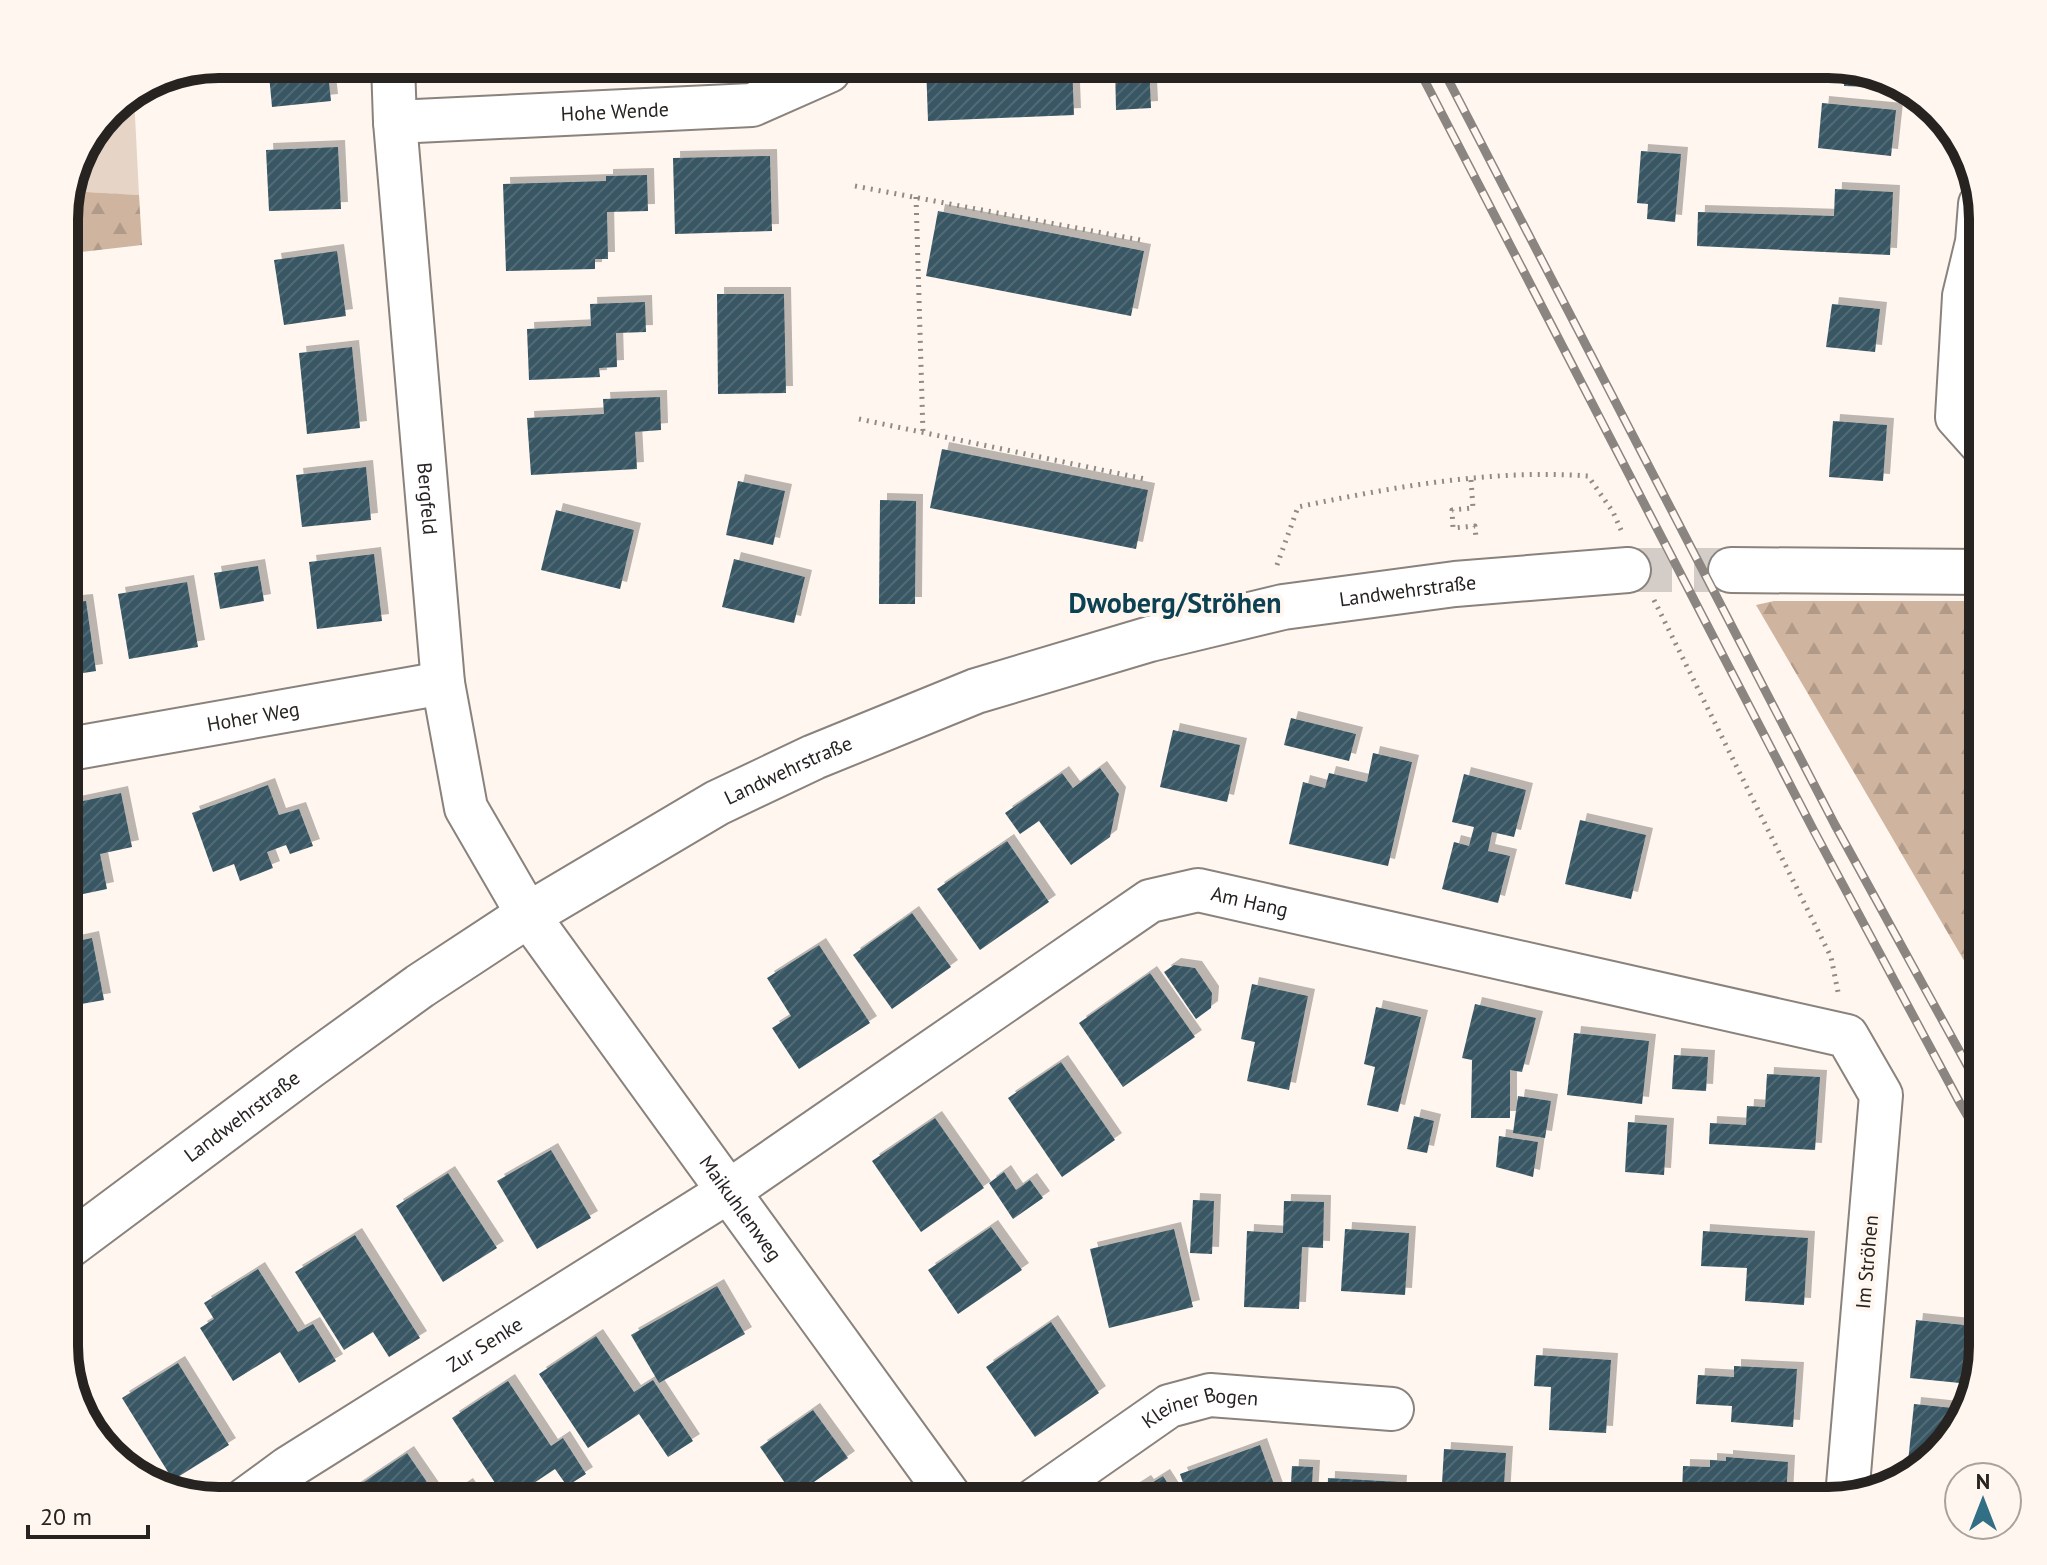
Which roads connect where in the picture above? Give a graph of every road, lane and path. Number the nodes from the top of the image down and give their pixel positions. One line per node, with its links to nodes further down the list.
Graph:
1 (393, 78): 3 (street, Bergfeld)
2 (813, 78): 3 (street, Hohe Wende)
3 (395, 122): 20 (street, Bergfeld)
4 (855, 186): 5 (path)
5 (916, 197): 6 (path); 10 (path)
6 (1140, 240)
7 (1969, 276): 9 (street)
8 (859, 419): 10 (path)
9 (1969, 430)
10 (923, 433): 11 (path)
11 (1145, 479)
12 (1471, 480): 13 (path); 14 (path); 15 (path)
13 (1613, 512)
14 (1476, 543)
15 (1277, 565)
16 (1628, 570): 22 (street, Landwehrstraße)
17 (1731, 570): 18 (street)
18 (1969, 572)
19 (1663, 619): 23 (path)
20 (443, 683): 21 (street, Hoher Weg); 22 (street, Bergfeld)
21 (78, 748)
22 (528, 915): 24 (street, Maikuhlenweg); 25 (street, Landwehrstraße)
23 (1847, 1036): 24 (street, Am Hang); 27 (street, Im Ströhen)
24 (729, 1191): 28 (street, Zur Senke); 29 (street, Maikuhlenweg)
25 (78, 1239)
26 (1392, 1409): 30 (street, Kleiner Bogen)
27 (1848, 1486)
28 (262, 1487)
29 (943, 1487)
30 (1053, 1487)

